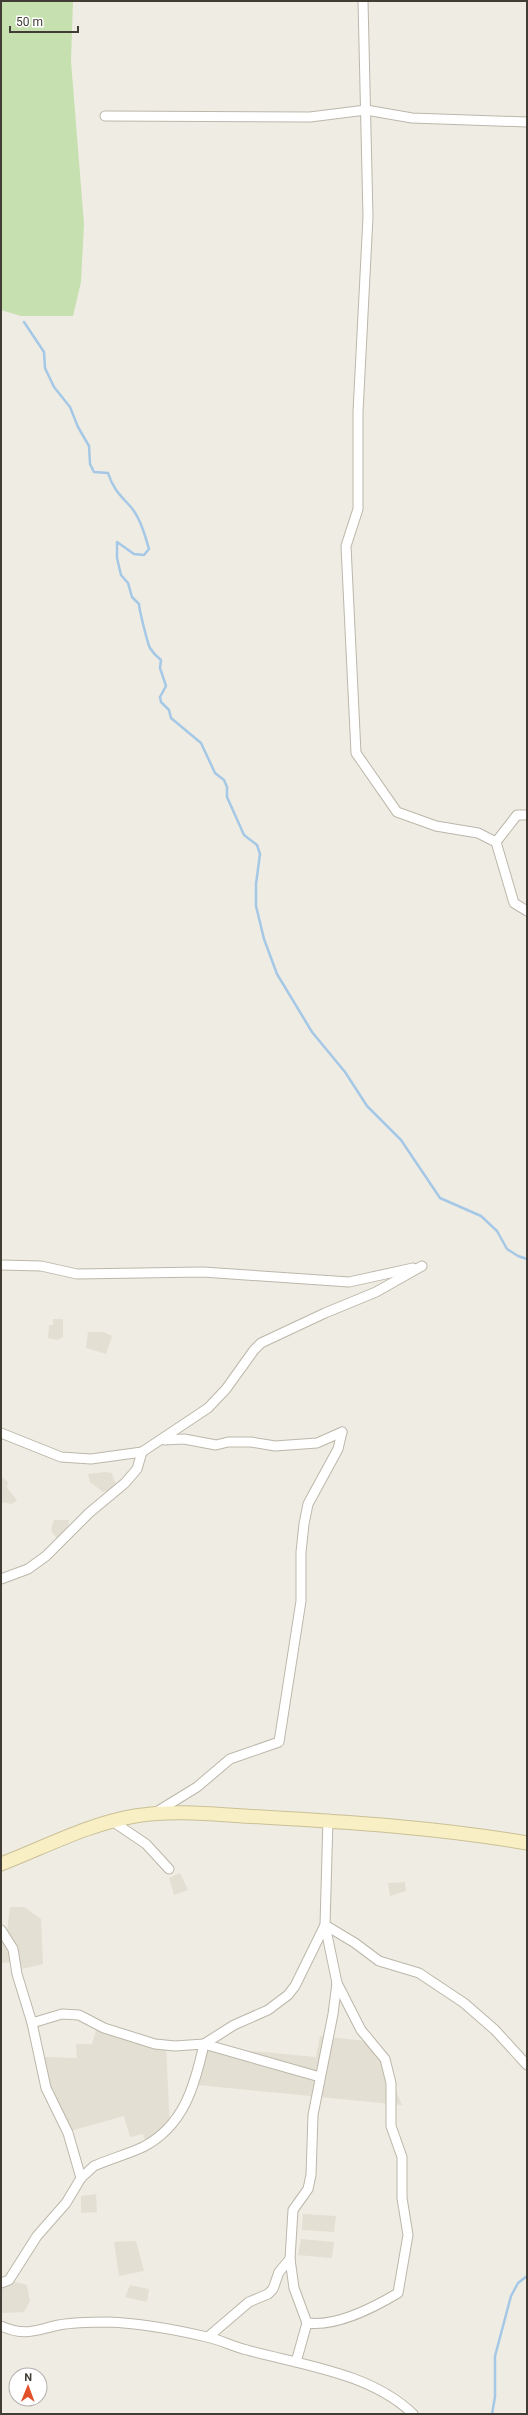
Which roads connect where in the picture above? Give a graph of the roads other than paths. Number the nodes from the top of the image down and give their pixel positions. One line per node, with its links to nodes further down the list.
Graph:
1 (363, 1): 2 (street)
2 (366, 110): 3 (street); 4 (street); 6 (street)
3 (105, 116)
4 (527, 122)
5 (527, 815): 6 (street)
6 (496, 842): 7 (street)
7 (527, 911)
8 (1, 1265): 10 (street)
9 (1, 1433): 11 (street)
10 (163, 1440): 11 (street); 13 (street)
11 (142, 1452): 12 (street)
12 (1, 1579)
13 (153, 1814): 14 (street); 15 (street)
14 (328, 1819): 16 (street); 19 (street)
15 (112, 1821): 17 (street); 18 (street)
16 (527, 1843)
17 (1, 1864)
18 (168, 1870)
19 (325, 1925): 21 (street); 23 (street); 24 (street)
20 (1, 1930): 22 (street)
21 (337, 1983): 25 (street); 29 (street)
22 (32, 2023): 23 (street); 26 (street)
23 (204, 2044): 25 (street); 26 (street)
24 (527, 2065)
25 (320, 2077): 27 (street)
26 (81, 2178): 28 (street)
27 (290, 2259): 29 (street); 31 (street)
28 (1, 2283)
29 (307, 2323): 32 (street)
30 (1, 2326): 31 (street)
31 (208, 2337): 32 (street)
32 (296, 2362): 33 (street)
33 (412, 2414)

